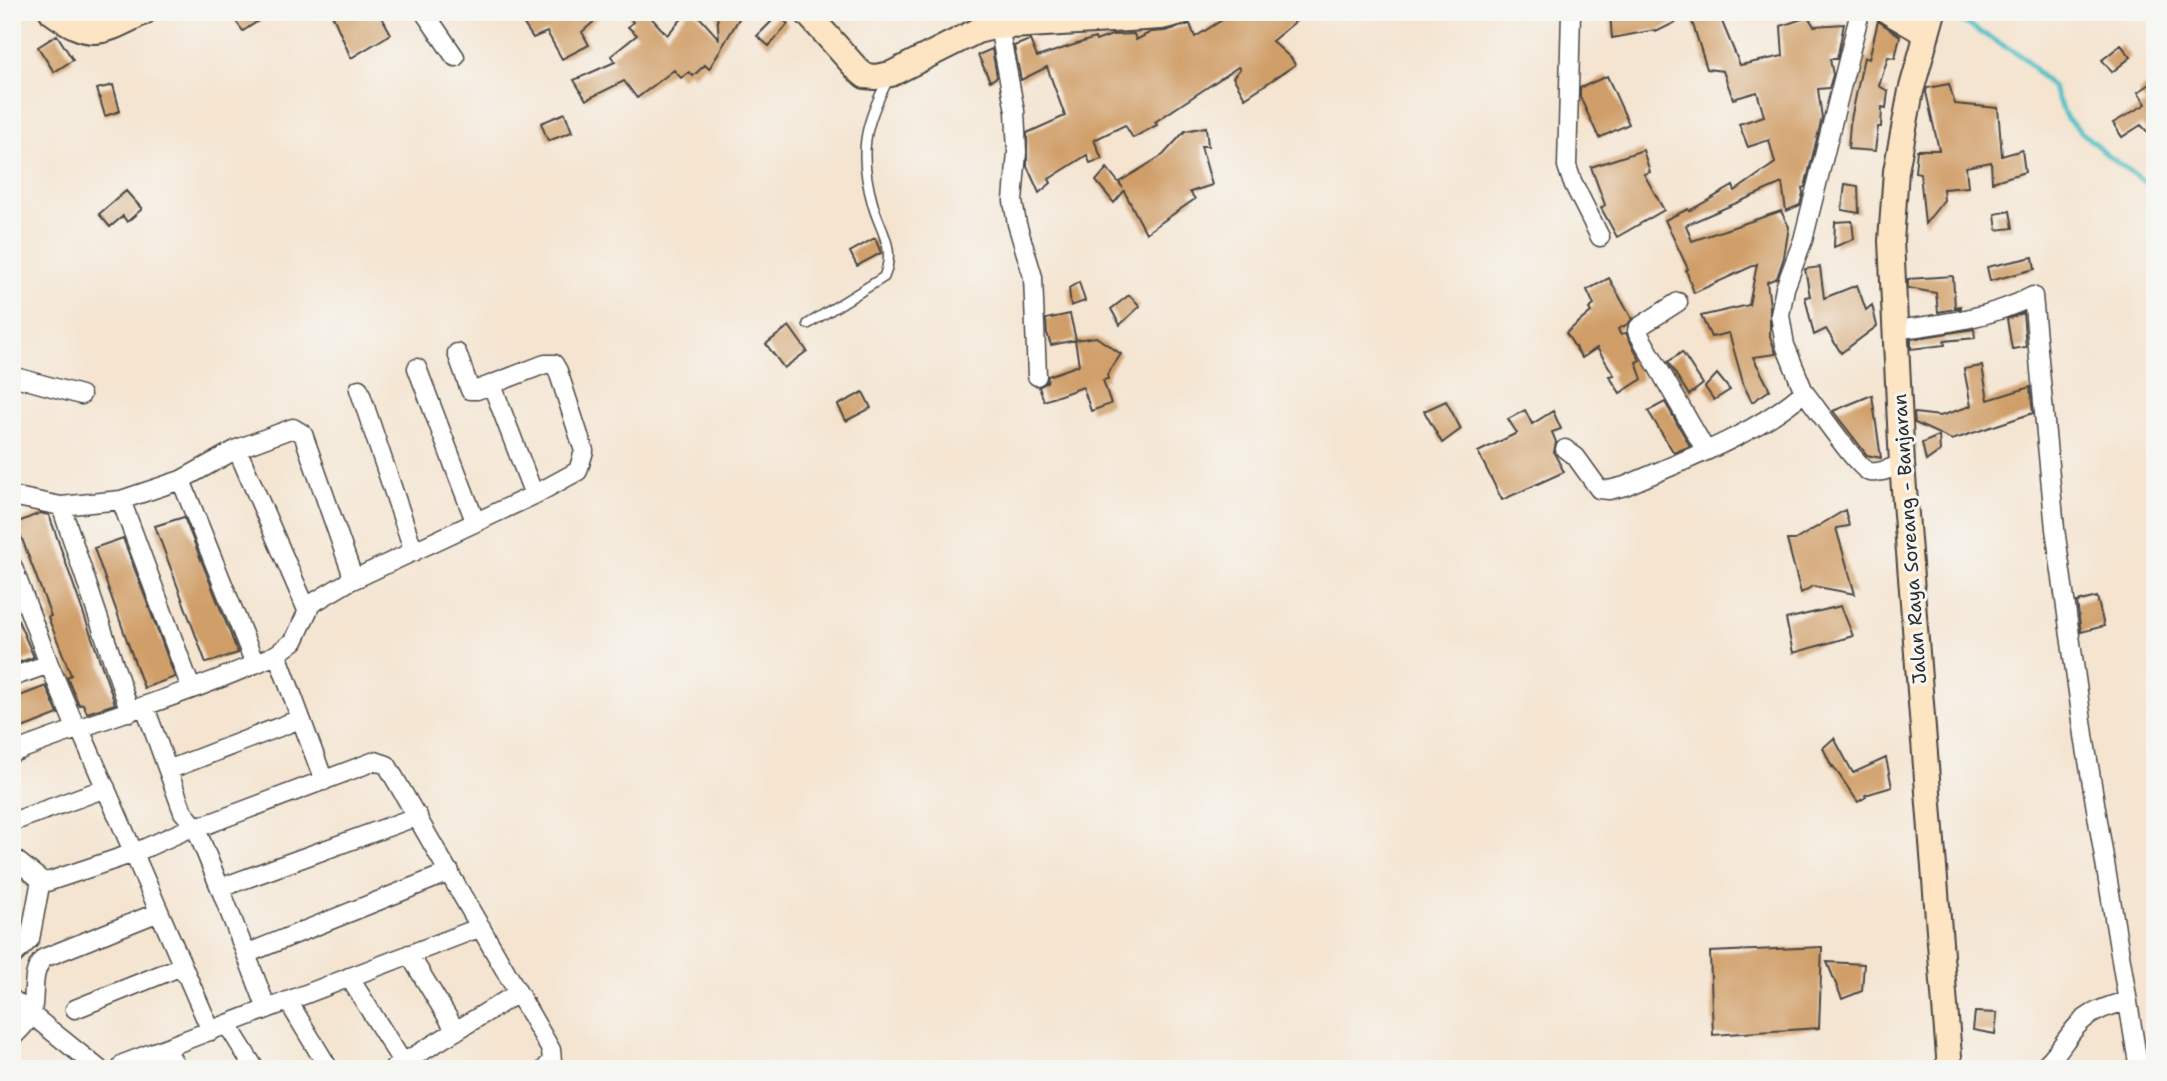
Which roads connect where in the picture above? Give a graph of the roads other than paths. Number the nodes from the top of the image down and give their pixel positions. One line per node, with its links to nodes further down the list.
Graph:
1 (52, 12): 2 (main road)
2 (144, 12)
3 (424, 12): 11 (street)
4 (806, 12): 12 (main road)
5 (1181, 12): 10 (main road)
6 (1571, 12): 13 (street)
7 (1860, 12): 23 (street)
8 (1889, 12): 9 (main road)
9 (1930, 22): 16 (main road, Jalan Raya Soreang - Banjaran)
10 (999, 27): 12 (main road); 20 (street)
11 (455, 57)
12 (891, 74): 15 (lane)
13 (1600, 237)
14 (1678, 302): 27 (street)
15 (808, 324)
16 (1895, 330): 28 (main road, Jalan Raya Soreang - Banjaran); 69 (street)
17 (457, 353): 21 (street)
18 (417, 368): 34 (street)
19 (12, 376): 24 (street)
20 (1037, 376)
21 (492, 385): 30 (street); 30 (street)
22 (359, 389): 35 (street)
23 (1804, 392): 27 (street); 28 (street)
24 (81, 395)
25 (237, 449): 29 (street); 37 (street); 38 (street)
26 (1565, 449): 27 (street)
27 (1706, 450)
28 (1902, 464): 84 (main road, Jalan Raya Soreang - Banjaran)
29 (181, 480): 32 (street); 41 (street)
30 (534, 495): 34 (street)
31 (12, 496): 33 (street)
32 (121, 500): 33 (street); 43 (street)
33 (61, 506): 44 (street)
34 (475, 521): 35 (street)
35 (414, 552): 37 (street)
36 (12, 565): 40 (street)
37 (348, 582): 38 (street)
38 (307, 610): 39 (street)
39 (277, 654): 41 (street); 45 (street)
40 (49, 664): 42 (street); 46 (street)
41 (255, 664): 43 (street)
42 (12, 677)
43 (191, 688): 44 (street)
44 (137, 709): 46 (street); 48 (street)
45 (300, 719): 48 (street); 49 (street)
46 (78, 727): 47 (street); 50 (street)
47 (12, 752)
48 (168, 770): 53 (street)
49 (324, 780): 51 (street); 53 (street)
50 (106, 789): 52 (street); 54 (street)
51 (418, 816): 56 (street); 58 (street)
52 (12, 822)
53 (195, 826): 54 (street); 58 (street)
54 (134, 853): 57 (street); 59 (street)
55 (12, 856): 57 (street)
56 (450, 872): 60 (street); 61 (street)
57 (41, 880): 63 (street)
58 (220, 888): 61 (street)
59 (159, 912): 64 (street); 72 (street)
60 (481, 927): 62 (street); 66 (street)
61 (246, 954): 71 (street)
62 (409, 954): 65 (street); 74 (street)
63 (12, 957)
64 (182, 966): 70 (street); 73 (street)
65 (349, 978): 68 (street); 78 (street)
66 (518, 993): 74 (street); 83 (street)
67 (12, 999): 72 (street)
68 (288, 1001): 71 (street); 82 (street)
69 (2127, 1001): 85 (street); 86 (street)
70 (75, 1009)
71 (267, 1009): 73 (street)
72 (31, 1014): 75 (street); 79 (street)
73 (219, 1027): 76 (street); 81 (street)
74 (456, 1031): 78 (street)
75 (12, 1038)
76 (165, 1048): 77 (street); 80 (street)
77 (123, 1064)
78 (398, 1066)
79 (99, 1069)
80 (178, 1069)
81 (255, 1069)
82 (329, 1069)
83 (545, 1069)
84 (1950, 1069)
85 (2040, 1069)
86 (2139, 1069)

